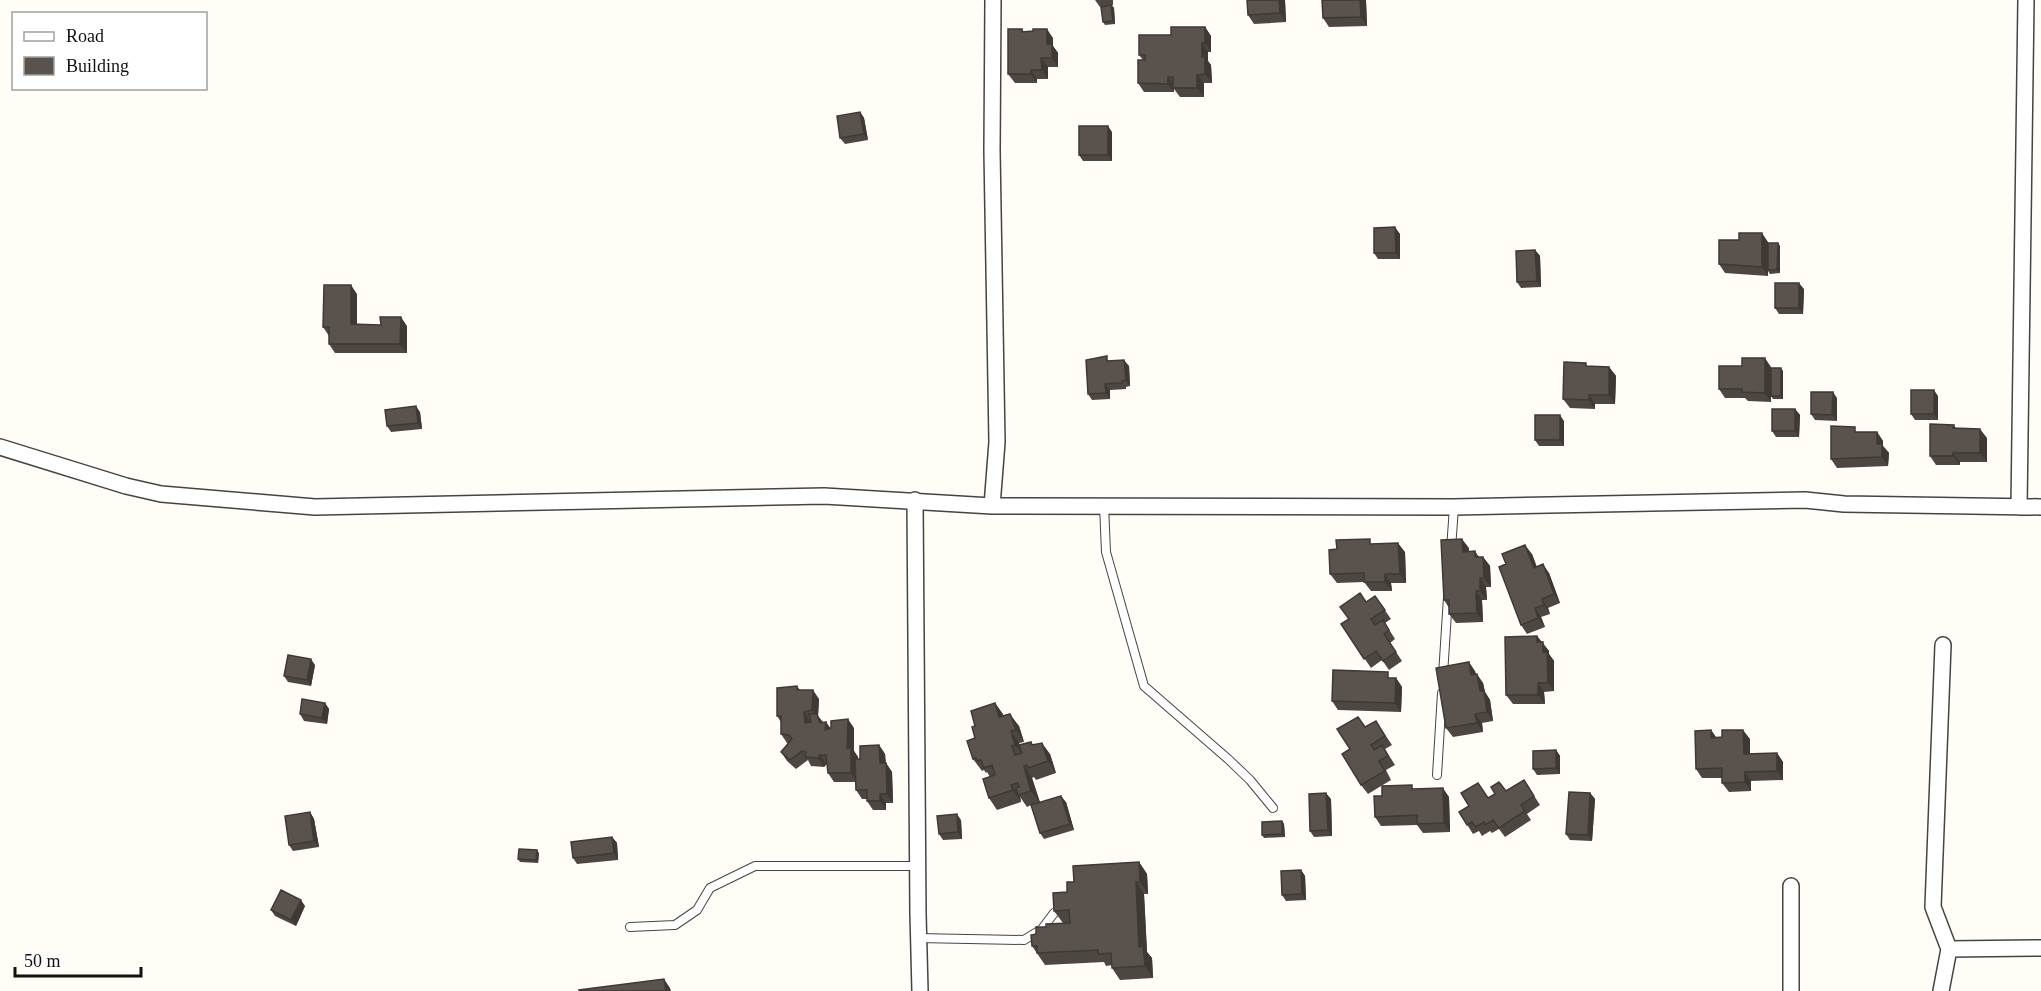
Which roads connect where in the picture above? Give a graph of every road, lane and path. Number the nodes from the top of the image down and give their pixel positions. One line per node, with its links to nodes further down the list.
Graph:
1 (993, 0): 6 (street)
2 (2026, 0): 8 (street)
3 (0, 447): 4 (street)
4 (915, 500): 6 (street); 15 (street)
5 (1104, 505): 6 (street); 7 (street); 14 (lane)
6 (992, 506)
7 (1454, 507): 8 (street); 10 (lane)
8 (2019, 507): 9 (street)
9 (2041, 507)
10 (1451, 554)
11 (1449, 589): 13 (lane)
12 (1943, 645): 21 (street)
13 (1437, 775)
14 (1273, 808)
15 (917, 866): 18 (lane); 19 (street)
16 (1791, 886): 23 (street)
17 (1054, 913): 19 (lane)
18 (630, 927)
19 (918, 938): 22 (street)
20 (2041, 948): 21 (street)
21 (1949, 949): 24 (street)
22 (920, 991)
23 (1791, 991)
24 (1941, 991)

